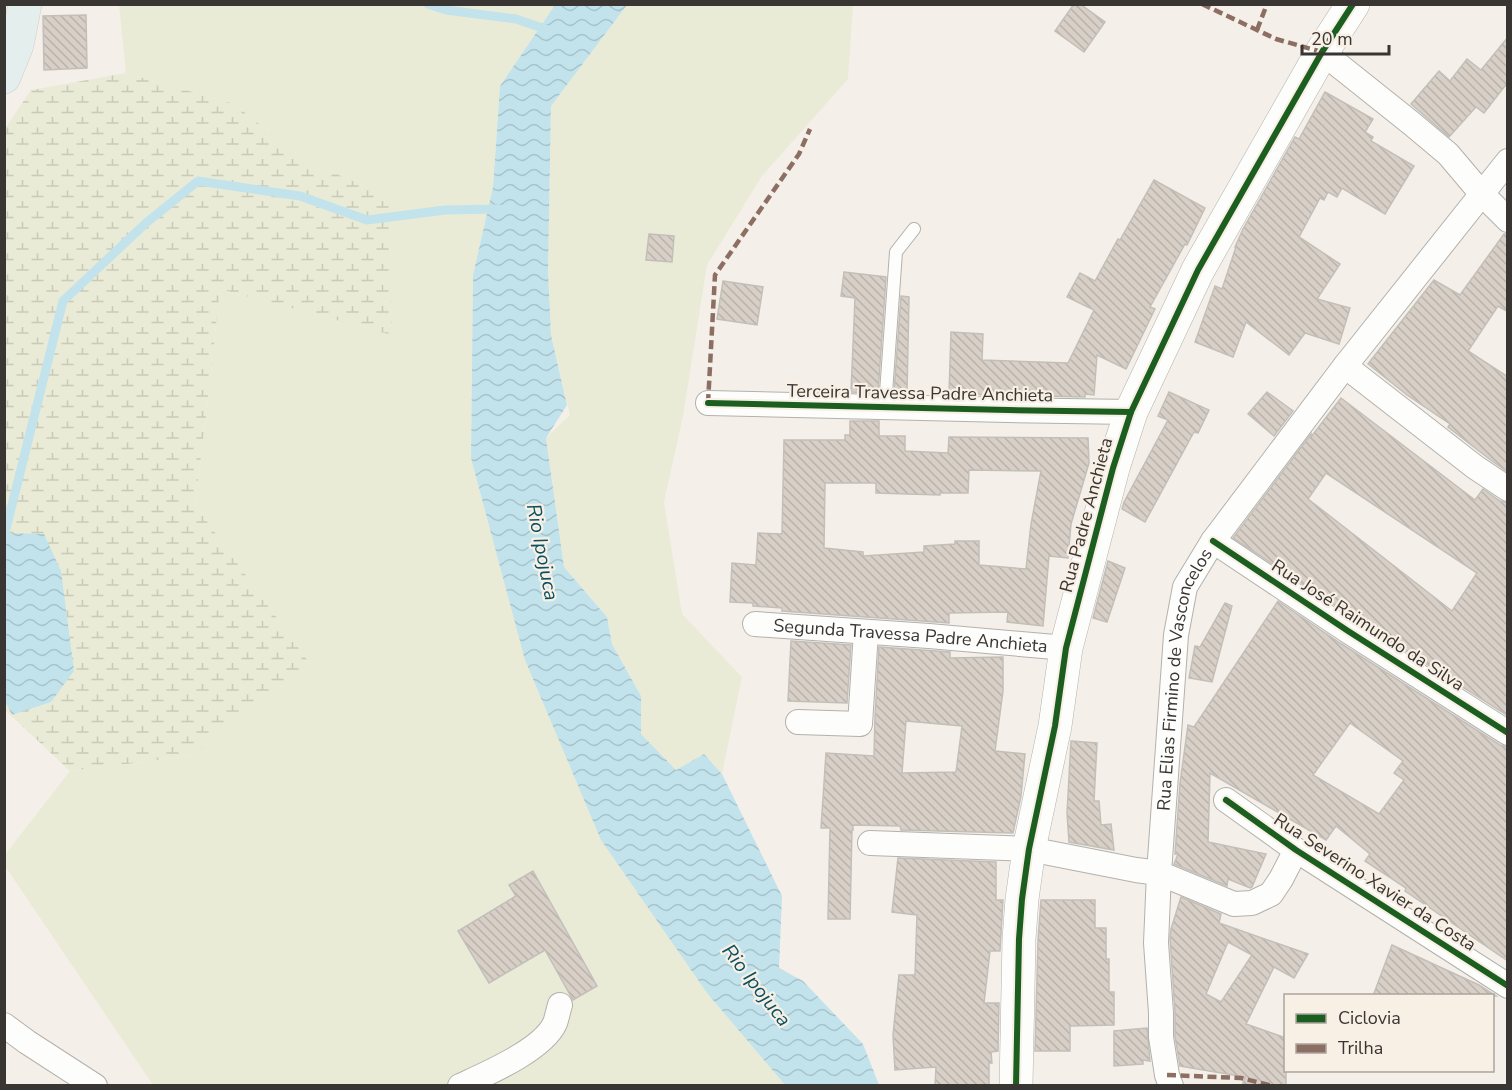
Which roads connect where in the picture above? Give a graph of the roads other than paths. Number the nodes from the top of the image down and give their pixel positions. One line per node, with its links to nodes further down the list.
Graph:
1 (25, 4): 4 (main road)
2 (1353, 4): 3 (street, Rua Padre Anchieta)
3 (1322, 52): 6 (street); 12 (street, Rua Padre Anchieta)
4 (4, 77)
5 (1508, 161): 6 (street, Rua Elias Firmino de Vasconcelos)
6 (1481, 193): 7 (street); 9 (street, Rua Elias Firmino de Vasconcelos)
7 (1508, 220)
8 (914, 229): 11 (lane)
9 (1345, 366): 13 (street); 14 (street, Rua Elias Firmino de Vasconcelos)
10 (708, 403): 11 (street, Terceira Travessa Padre Anchieta)
11 (885, 407): 12 (street, Terceira Travessa Padre Anchieta)
12 (1131, 411): 17 (street, Rua Padre Anchieta)
13 (1508, 489)
14 (1213, 541): 19 (street, Rua José Raimundo da Silva); 24 (street, Rua Elias Firmino de Vasconcelos)
15 (755, 624): 16 (street, Segunda Travessa Padre Anchieta)
16 (866, 632): 17 (street, Segunda Travessa Padre Anchieta); 18 (street)
17 (1066, 648): 22 (street, Rua Padre Anchieta)
18 (798, 722)
19 (1508, 733)
20 (1226, 800): 23 (street, Rua Severino Xavier da Costa)
21 (870, 843): 22 (street)
22 (1029, 849): 24 (street); 30 (street, Rua Padre Anchieta)
23 (1296, 850): 24 (street); 25 (street, Rua Severino Xavier da Costa)
24 (1159, 873): 31 (street, Rua Elias Firmino de Vasconcelos)
25 (1508, 986)
26 (560, 1005): 29 (street)
27 (4, 1025): 28 (street)
28 (95, 1086)
29 (460, 1086)
30 (1016, 1086)
31 (1171, 1086)

